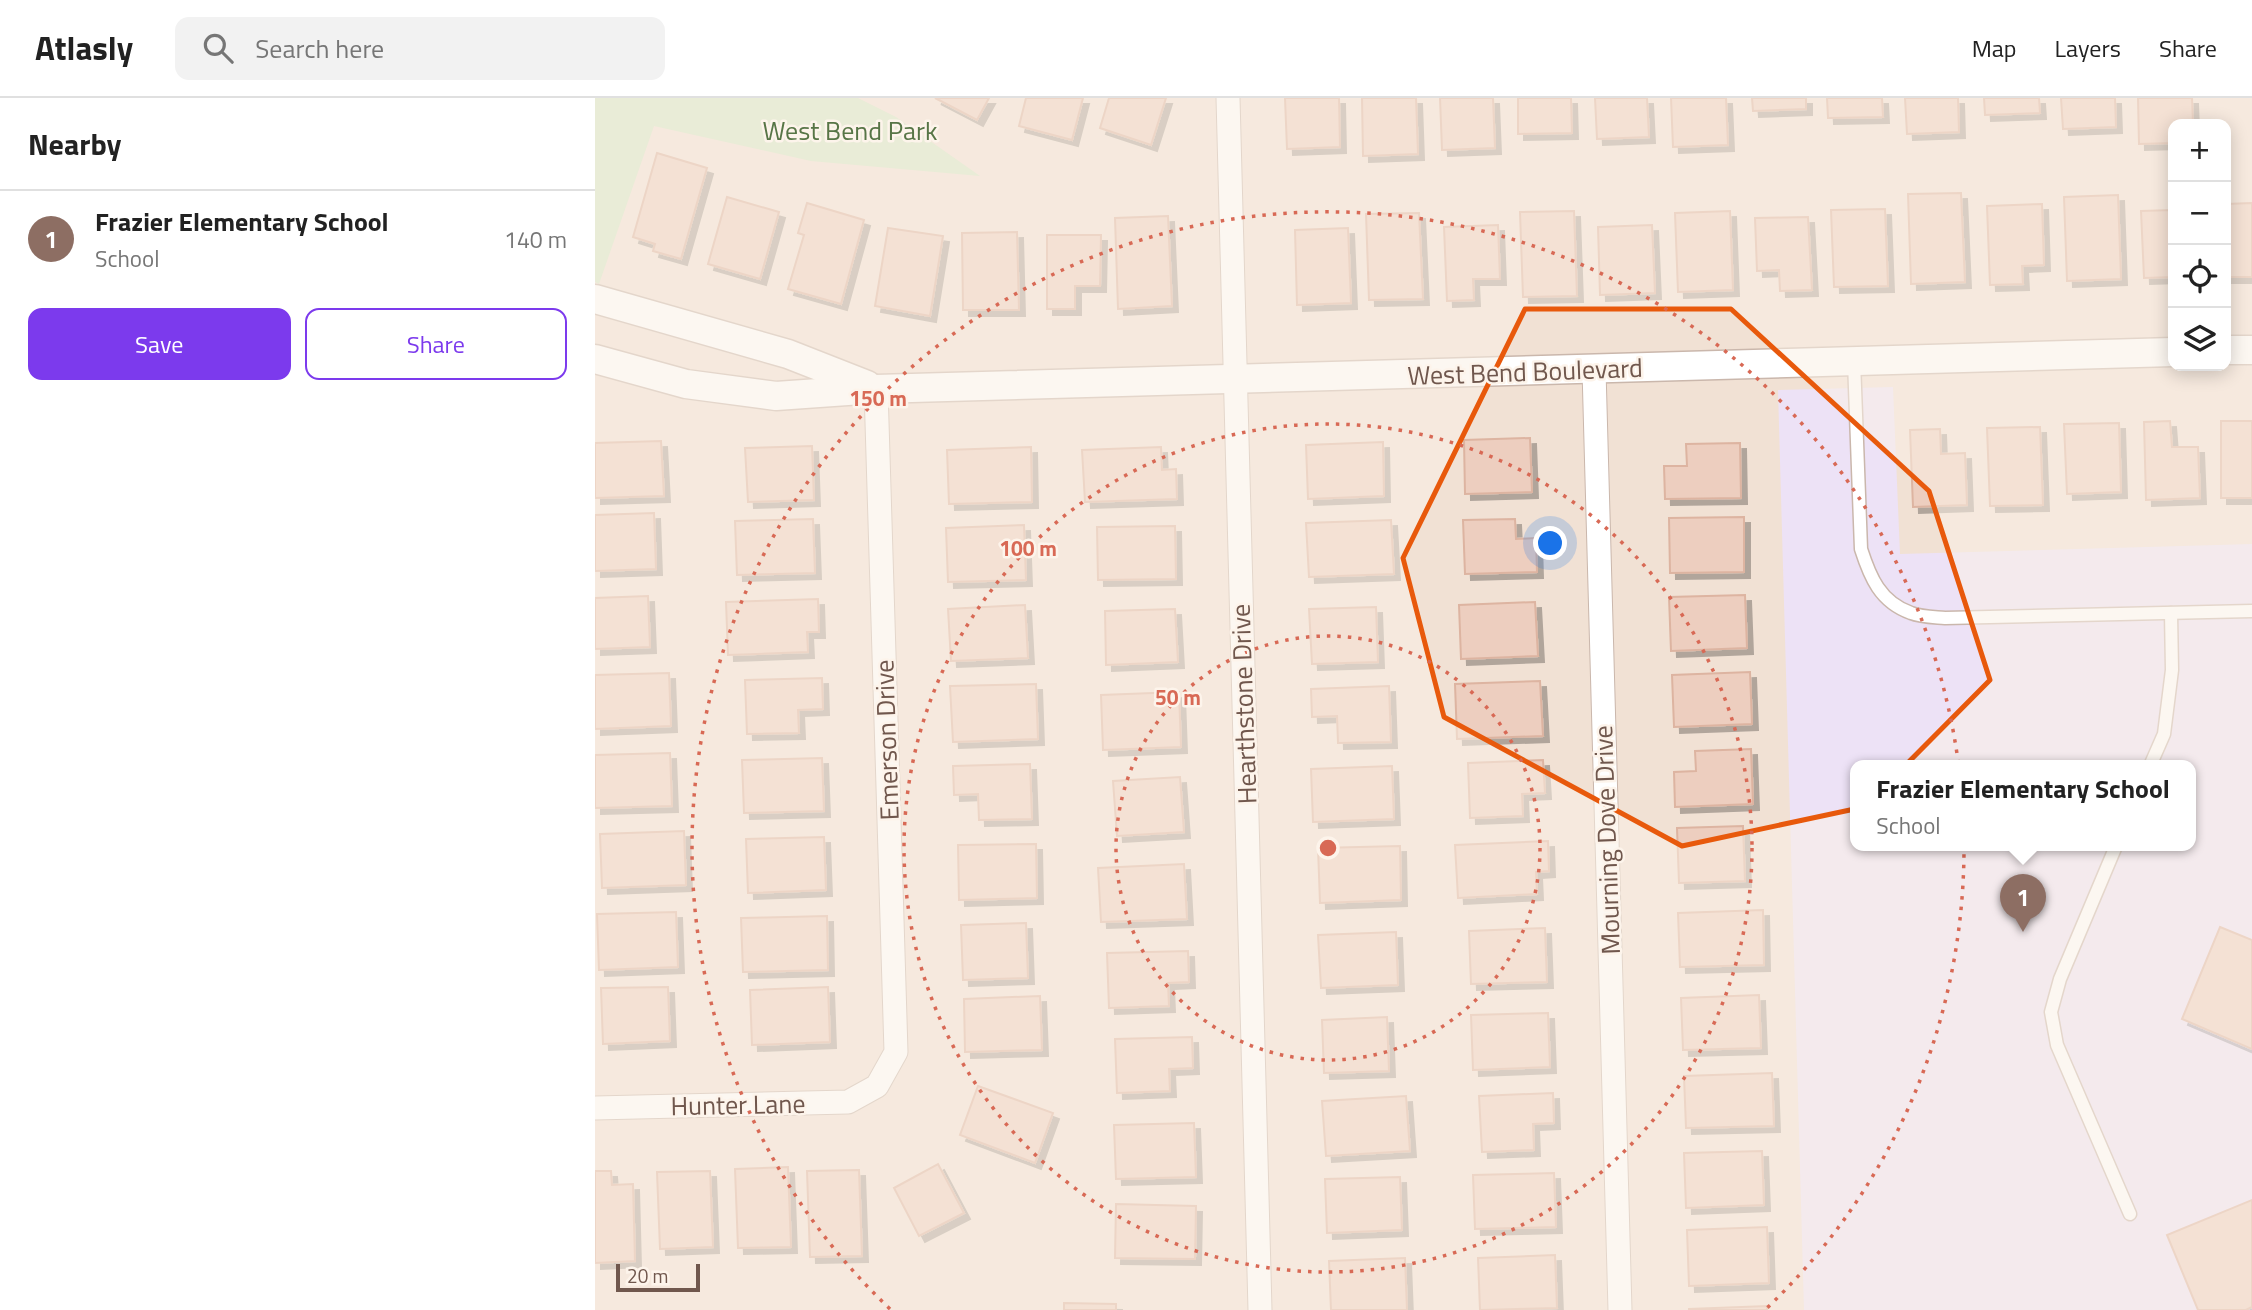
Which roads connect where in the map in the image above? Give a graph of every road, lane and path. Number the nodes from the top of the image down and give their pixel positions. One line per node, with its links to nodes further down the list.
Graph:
1 (1228, 98): 9 (street, Hearthstone Drive)
2 (595, 299): 10 (street, West Bend Boulevard)
3 (2252, 350): 4 (street)
4 (2231, 351)
5 (2168, 352): 7 (street, West Bend Boulevard)
6 (595, 359): 10 (street, West Bend Boulevard)
7 (1854, 361): 8 (street, West Bend Boulevard); 12 (lane)
8 (1594, 370): 9 (street, West Bend Boulevard); 19 (street, Mourning Dove Drive)
9 (1235, 379): 10 (street, West Bend Boulevard); 18 (street, Hearthstone Drive)
10 (876, 389): 15 (street, Emerson Drive)
11 (2252, 611): 12 (lane)
12 (2171, 613): 13 (lane)
13 (2153, 760)
14 (2114, 851): 17 (lane)
15 (877, 1086): 16 (street, Hunter Lane)
16 (595, 1108)
17 (2130, 1214)
18 (1260, 1310)
19 (1620, 1310)

